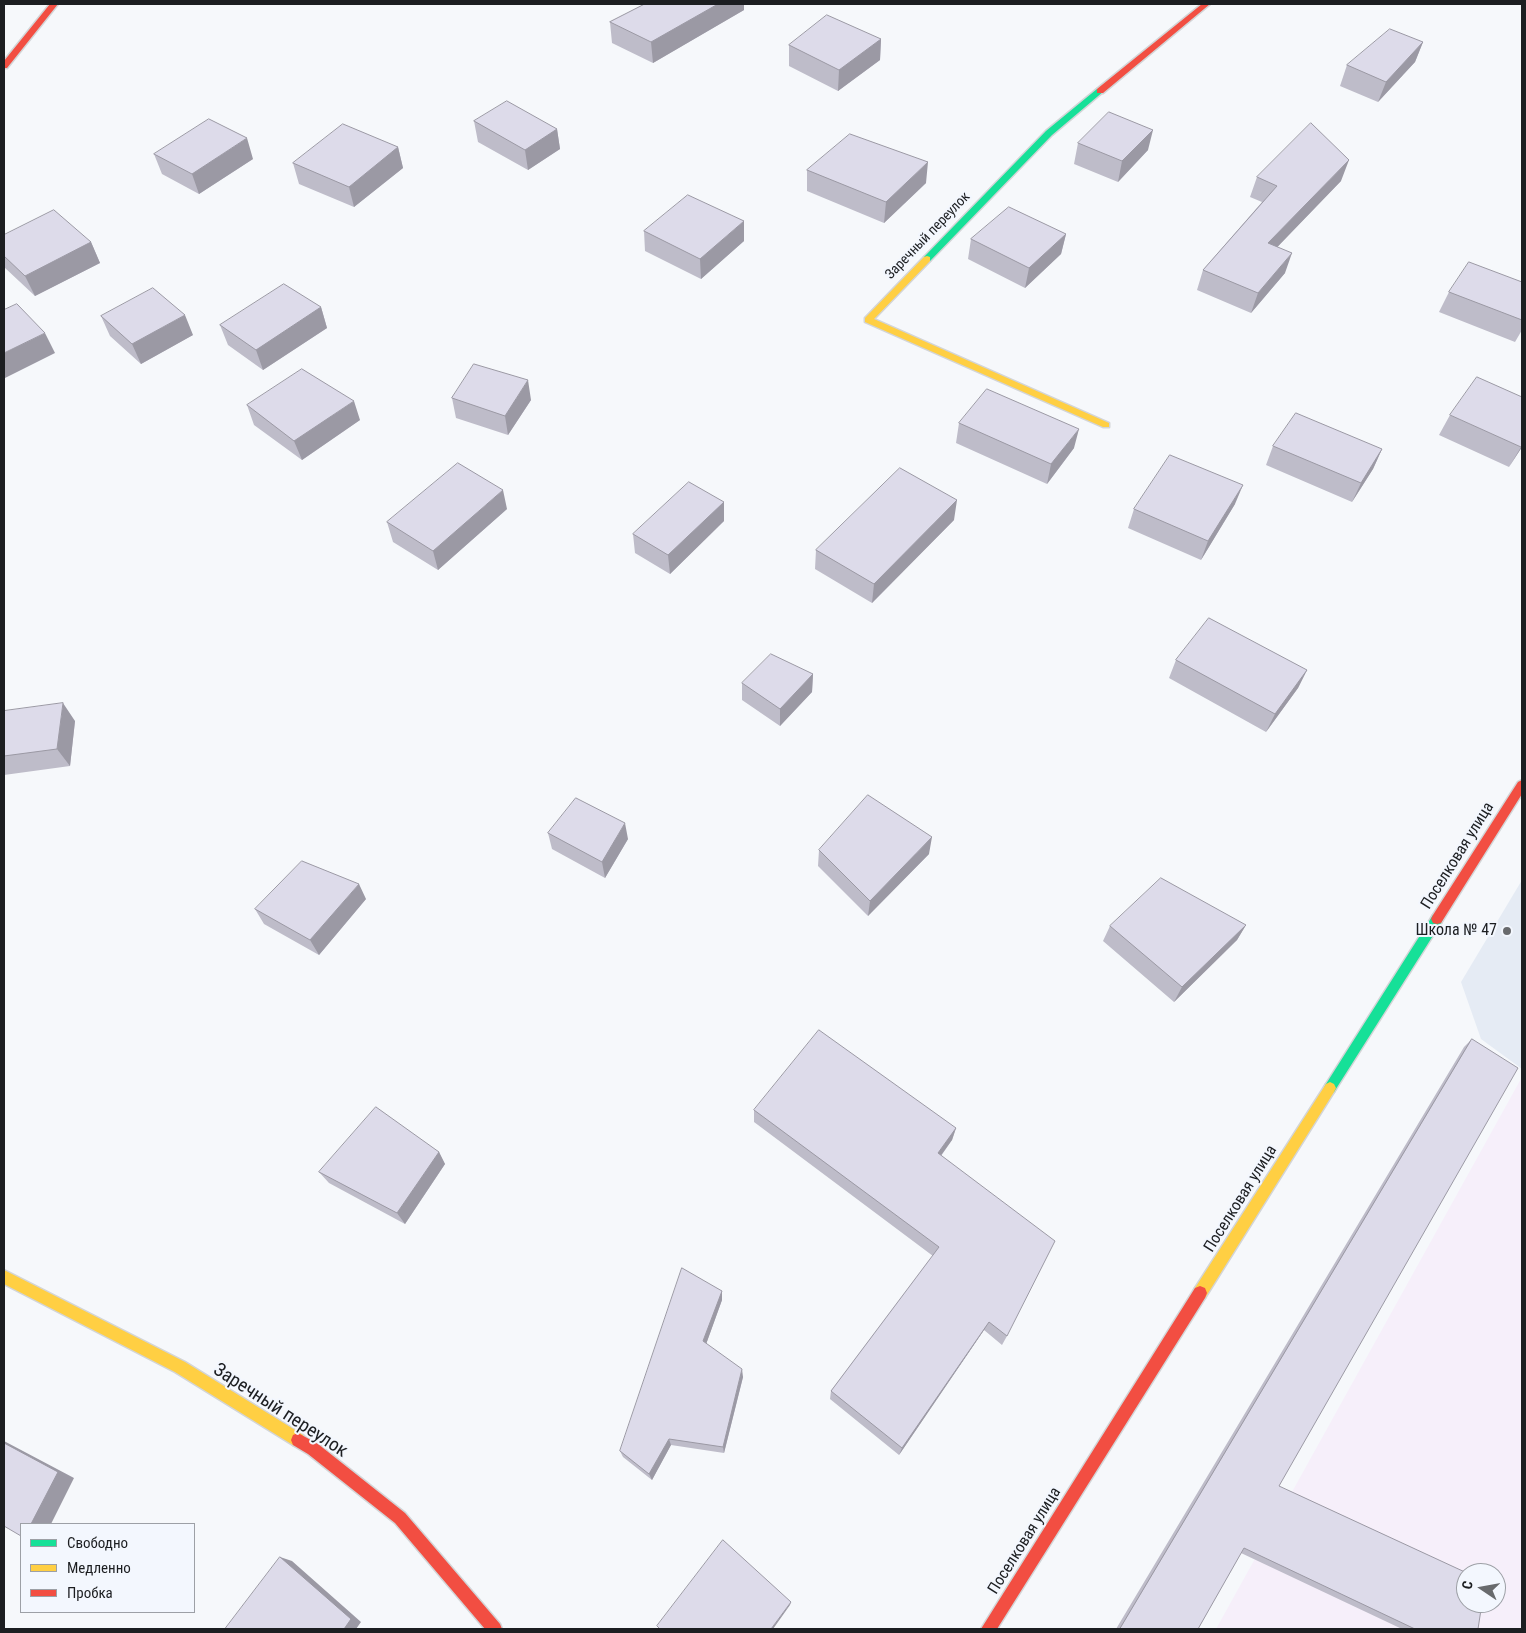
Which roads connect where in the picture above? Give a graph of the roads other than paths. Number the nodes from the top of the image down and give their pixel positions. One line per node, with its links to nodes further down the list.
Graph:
1 (54, 4): 3 (street)
2 (1206, 4): 4 (street, Заречный переулок)
3 (4, 66)
4 (1106, 425)
5 (1522, 786): 8 (street, Поселковая улица)
6 (4, 1277): 7 (street, Заречный переулок)
7 (496, 1629)
8 (988, 1629)

